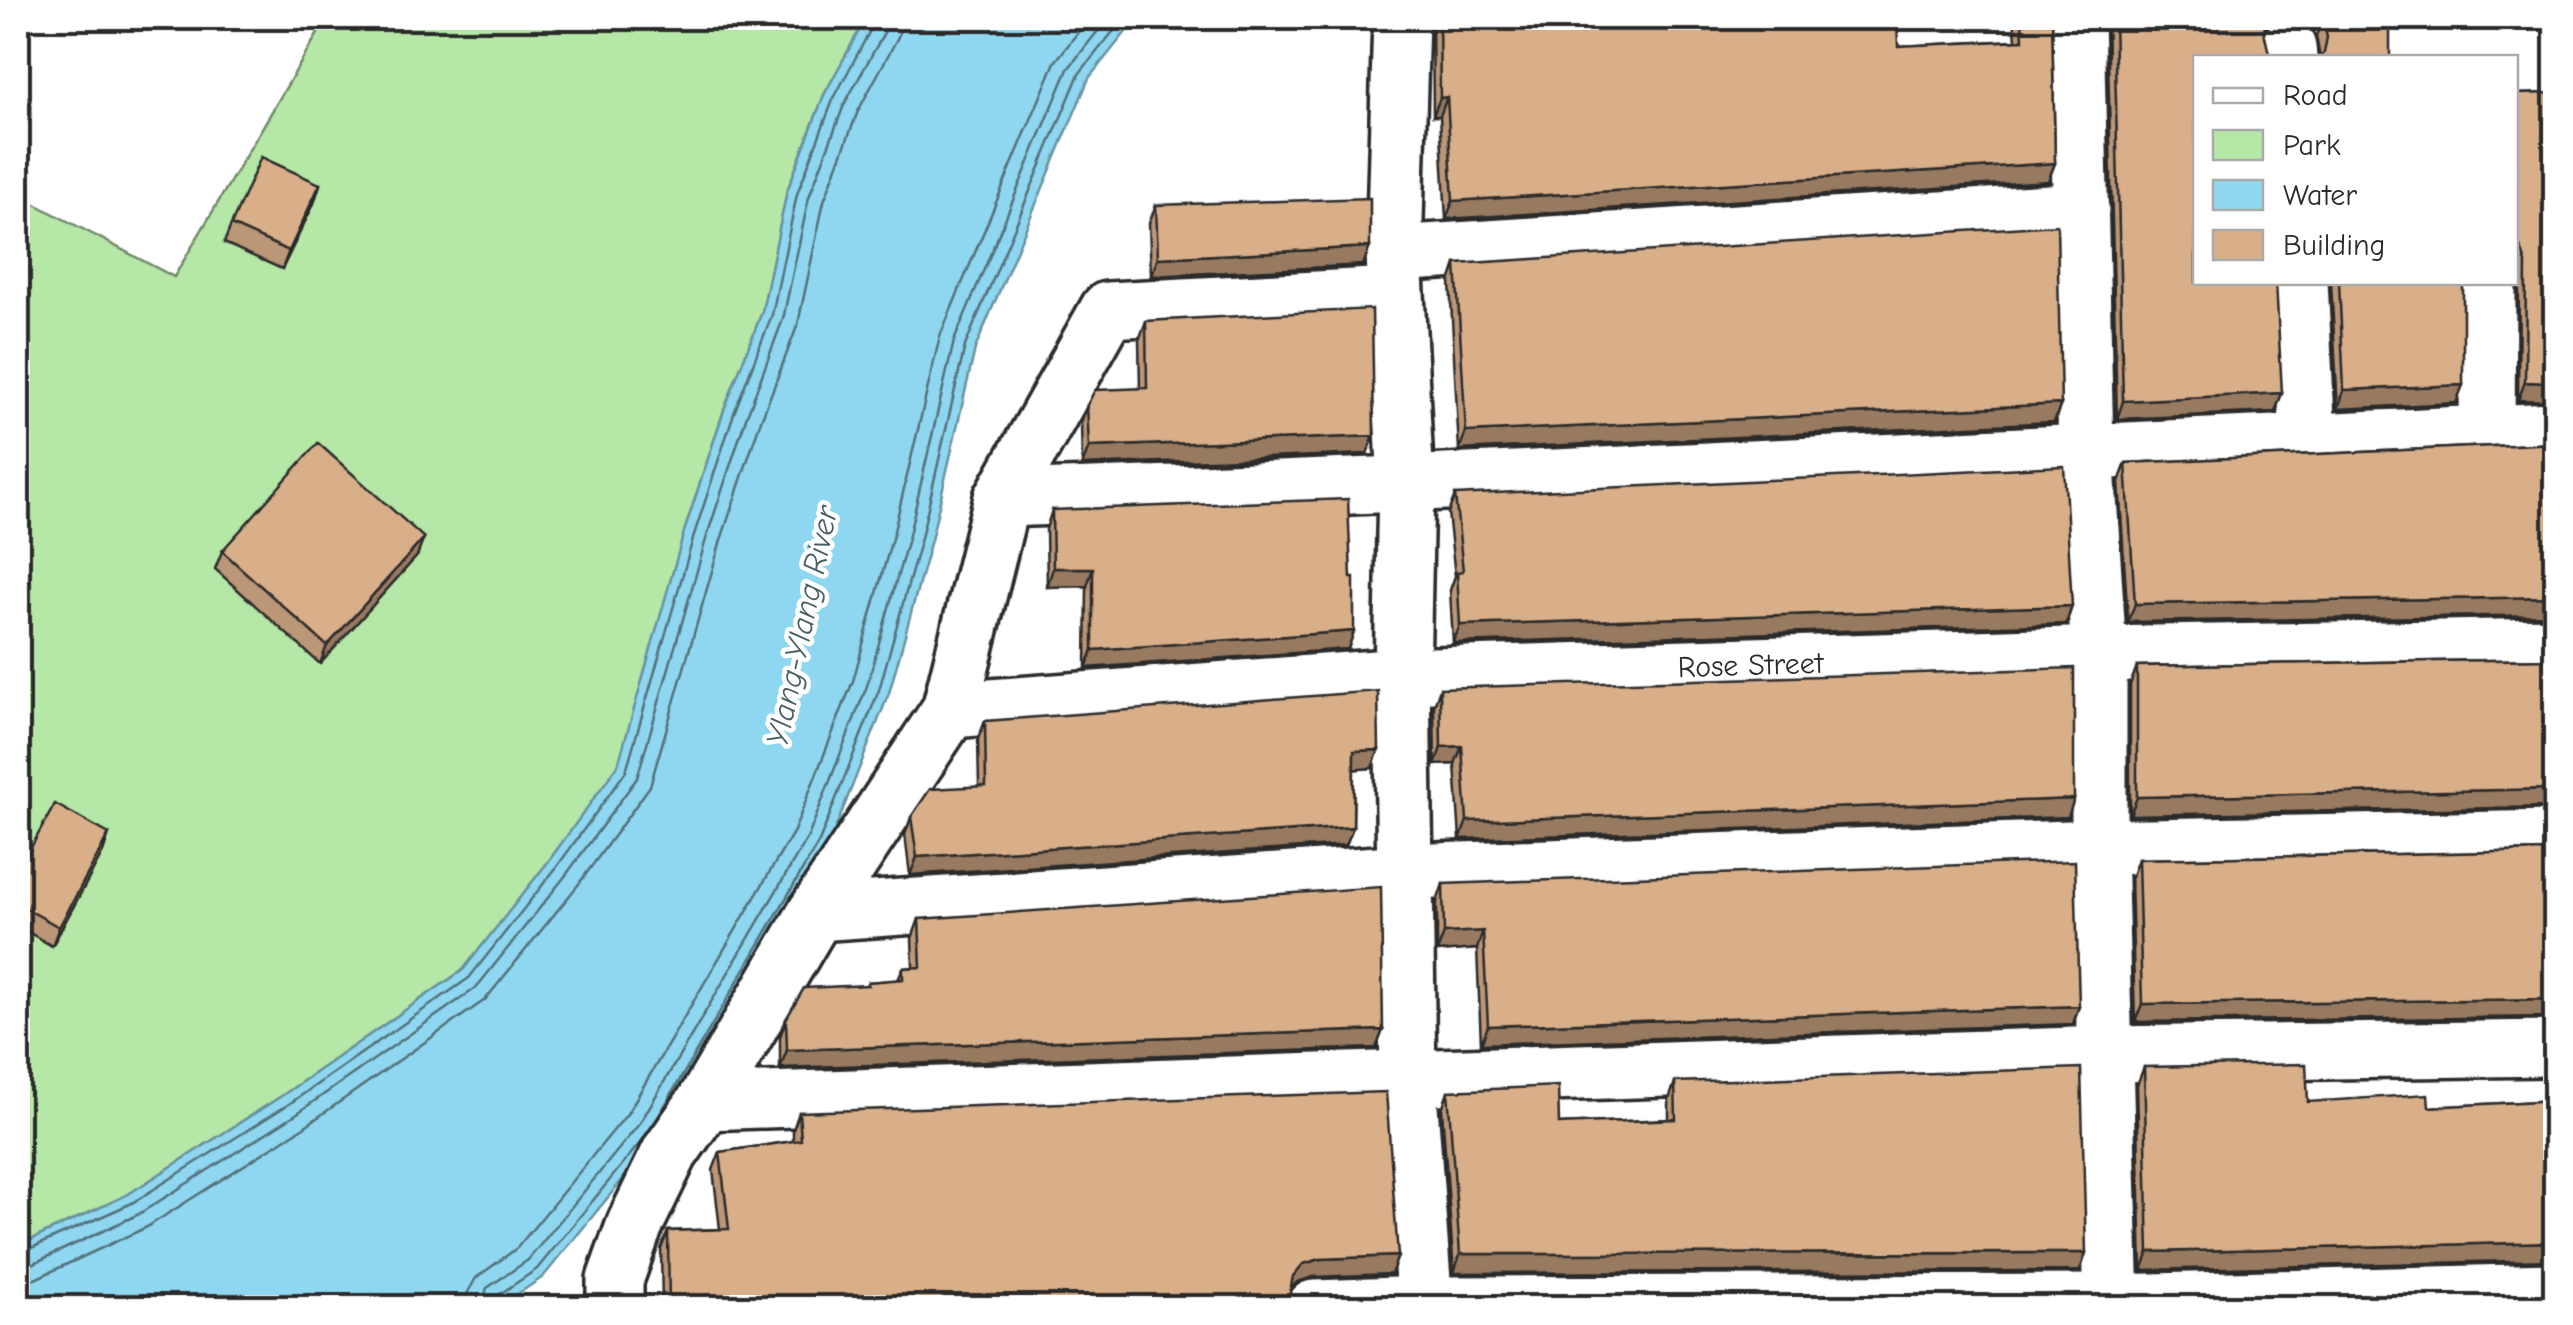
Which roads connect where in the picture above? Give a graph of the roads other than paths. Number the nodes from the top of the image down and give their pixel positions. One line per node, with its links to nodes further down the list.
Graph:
1 (1401, 18): 4 (street)
2 (2076, 18): 3 (street)
3 (2082, 210): 4 (street); 10 (street)
4 (1395, 279): 11 (street); 12 (street)
5 (2300, 285): 9 (street)
6 (2488, 285): 8 (street)
7 (2556, 430): 8 (street)
8 (2487, 433): 9 (street)
9 (2308, 440): 10 (street)
10 (2086, 450): 11 (street); 14 (street)
11 (1406, 486): 12 (street); 15 (street)
12 (1002, 500): 16 (street)
13 (2556, 646): 14 (street, Rose Street)
14 (2099, 654): 15 (street, Rose Street); 18 (street)
15 (1402, 676): 16 (street, Rose Street); 19 (street)
16 (950, 710): 20 (street)
17 (2556, 838): 18 (street)
18 (2099, 847): 19 (street); 22 (street)
19 (1407, 872): 20 (street); 23 (street)
20 (816, 913): 24 (street)
21 (2556, 1048): 22 (street)
22 (2105, 1054): 23 (street); 26 (street)
23 (1408, 1079): 24 (street); 27 (street)
24 (705, 1102): 28 (street)
25 (2556, 1292): 26 (street)
26 (2112, 1305): 27 (street)
27 (1425, 1306): 29 (street)
28 (615, 1308)
29 (1314, 1308)

